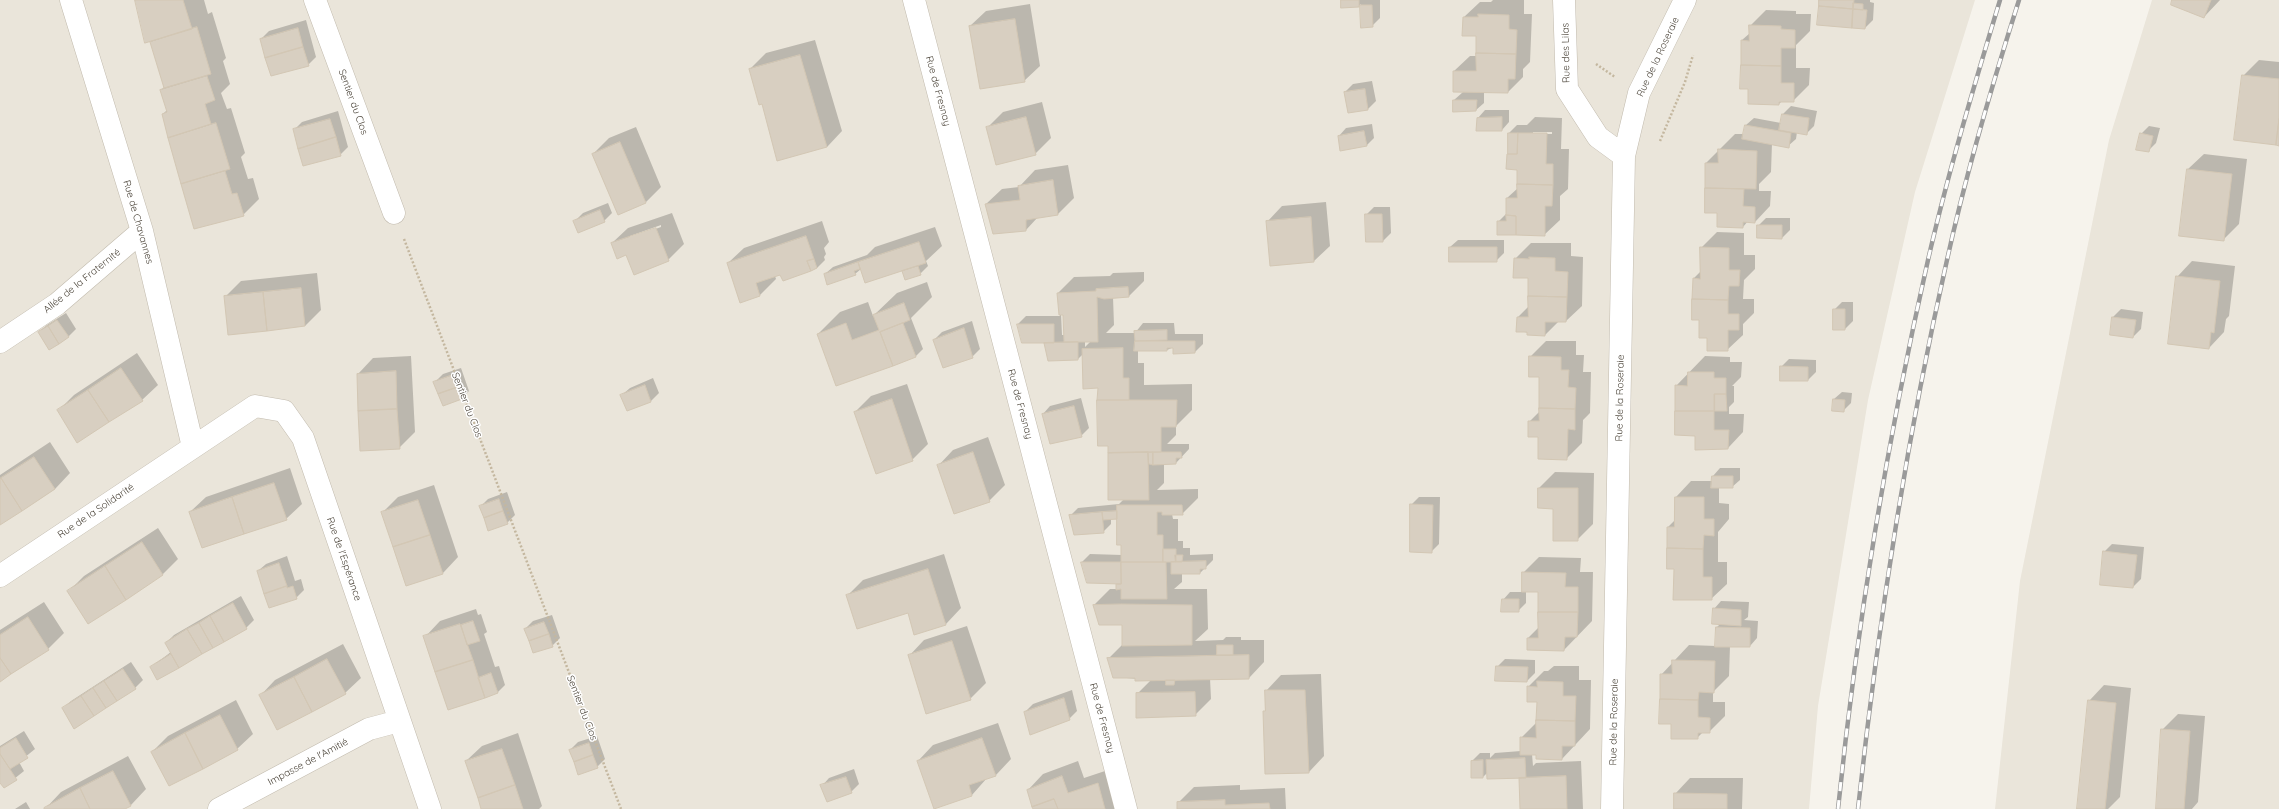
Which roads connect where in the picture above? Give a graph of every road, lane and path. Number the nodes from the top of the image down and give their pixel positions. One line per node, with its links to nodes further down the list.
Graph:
1 (71, 0): 12 (street, Rue de Chavannes)
2 (315, 0): 11 (street, Sentier du Clos)
3 (914, 0): 20 (street, Rue de Fresnay)
4 (1564, 0): 6 (street, Rue des Lilas)
5 (1685, 0): 8 (street, Rue de la Roseraie)
6 (1566, 43): 8 (path); 10 (street, Rue des Lilas)
7 (1695, 47): 9 (path)
8 (1639, 93): 10 (street, Rue de la Roseraie)
9 (1659, 142)
10 (1624, 156): 21 (street, Rue de la Roseraie)
11 (394, 213): 19 (path, Sentier du Clos)
12 (142, 231): 13 (street, Allée de la Fraternité); 14 (street, Rue de Chavannes)
13 (0, 342)
14 (193, 447): 15 (street, Rue de la Solidarité); 16 (street, Rue de l'Espérance)
15 (0, 576)
16 (399, 721): 17 (street, Impasse de l'Amitié); 18 (street, Rue de l'Espérance)
17 (219, 809)
18 (430, 809)
19 (621, 809)
20 (1126, 809)
21 (1612, 809)

